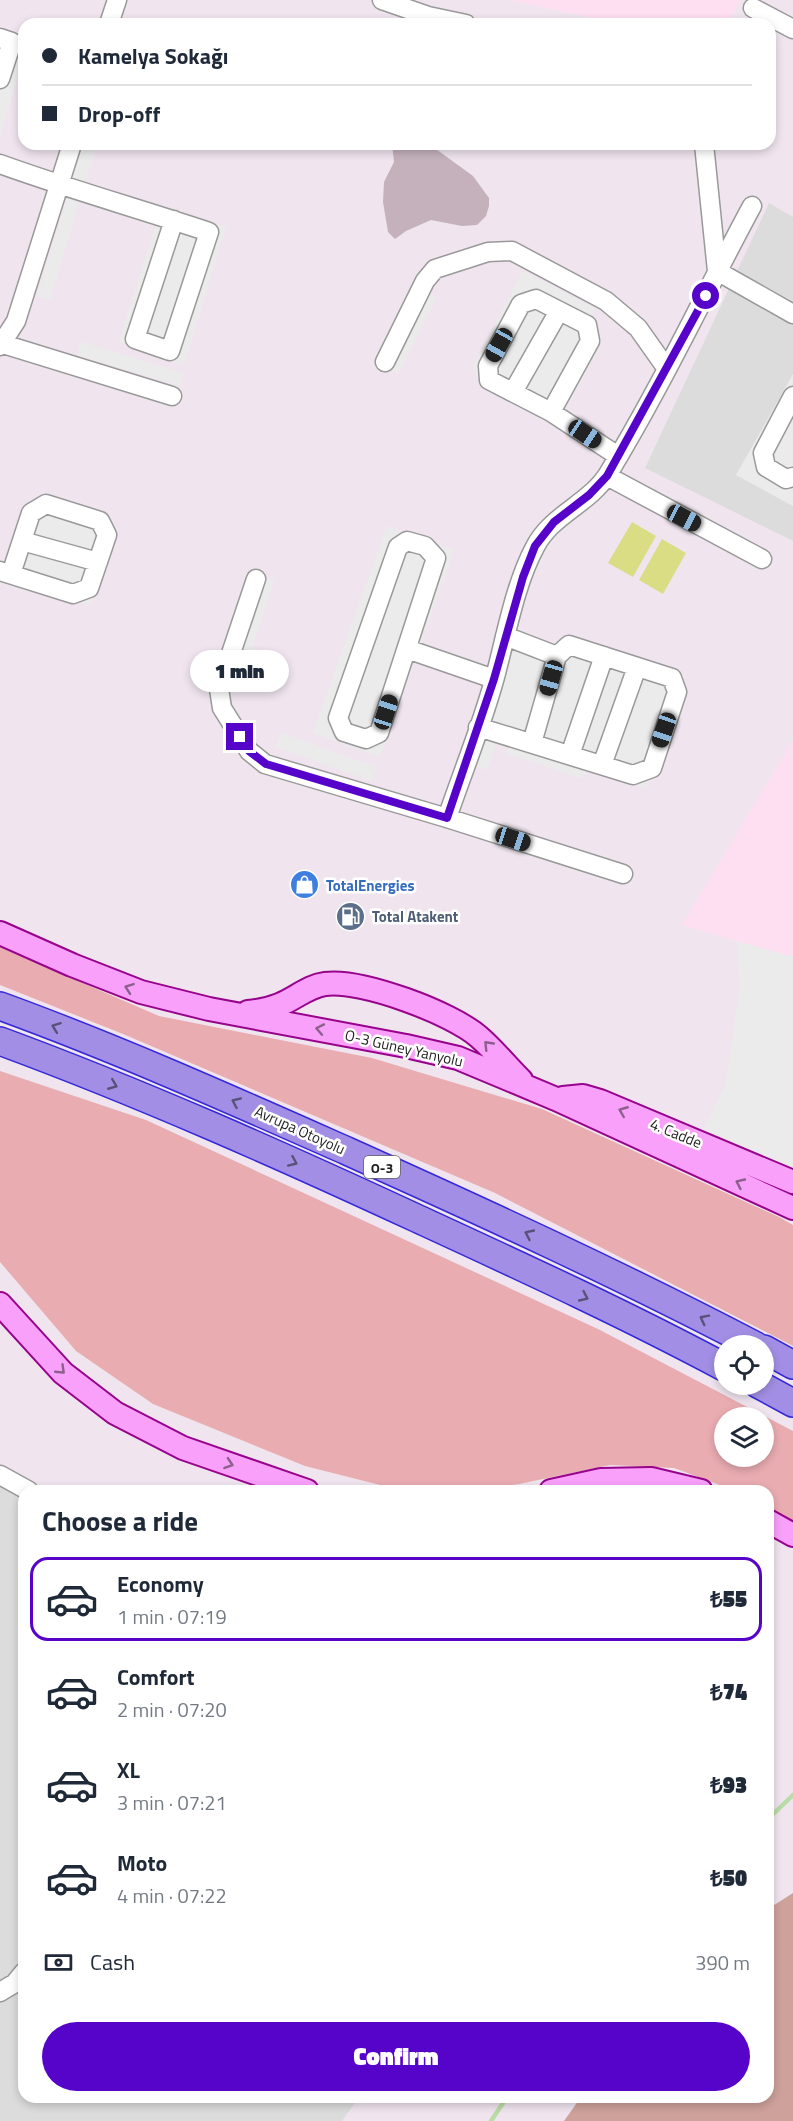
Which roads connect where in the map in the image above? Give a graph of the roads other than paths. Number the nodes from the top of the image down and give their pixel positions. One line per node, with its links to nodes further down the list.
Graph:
1 (117, 0): 4 (street)
2 (382, 0): 5 (street)
3 (752, 11): 6 (street)
4 (111, 18)
5 (437, 18)
6 (768, 18)
7 (776, 22): 8 (street)
8 (793, 29)
9 (0, 38): 10 (street)
10 (0, 79)
11 (70, 150): 14 (street)
12 (705, 150): 17 (street)
13 (0, 164): 14 (street)
14 (59, 185): 16 (street); 22 (street)
15 (752, 206): 17 (street)
16 (174, 220): 16 (street)
17 (717, 272): 20 (street); 24 (street)
18 (595, 295): 21 (street); 23 (street); 24 (street)
19 (559, 311): 21 (street); 25 (street); 25 (street)
20 (793, 314)
21 (580, 322): 28 (street)
22 (1, 344): 26 (street)
23 (385, 362)
24 (667, 369): 29 (street)
25 (513, 392): 28 (street)
26 (172, 396)
27 (793, 396): 31 (street)
28 (551, 412): 29 (street)
29 (618, 456): 30 (street)
30 (607, 476): 33 (street); 37 (street)
31 (793, 477)
32 (22, 541): 34 (street); 34 (street); 35 (street)
33 (762, 559)
34 (98, 562): 35 (street)
35 (6, 572)
36 (256, 579): 47 (street)
37 (505, 636): 39 (street); 42 (street)
38 (407, 649): 38 (street); 42 (street)
39 (557, 656): 40 (street); 44 (street)
40 (604, 656): 41 (street); 45 (street)
41 (637, 667): 46 (street); 46 (street)
42 (494, 679): 43 (street)
43 (478, 727): 44 (street); 47 (street)
44 (532, 743): 45 (street)
45 (570, 756): 46 (street)
46 (602, 765)
47 (447, 818): 48 (street)
48 (623, 874)
49 (0, 933): 51 (main road, O-3 Güney Yanyolu, one-way to 49)
50 (0, 1006): 60 (highway, Avrupa Otoyolu / O-3, one-way to 50)
51 (236, 1014): 53 (main road, O-3 Güney Yanyolu, one-way to 51); 53 (main road, one-way to 51)
52 (0, 1041): 62 (highway, O-3, one-way to 62)
53 (528, 1088): 54 (main road, O-3 Güney Yanyolu)
54 (556, 1099): 55 (main road, 4. Cadde, one-way to 54); 56 (main road, O-3 Güney Yanyolu, one-way to 54)
55 (793, 1182)
56 (793, 1208)
57 (0, 1293): 59 (main road)
58 (0, 1304): 59 (main road)
59 (21, 1327): 68 (main road, one-way to 68)
60 (734, 1335)
61 (774, 1355): 63 (highway)
62 (714, 1362)
63 (793, 1365)
64 (774, 1393): 65 (highway)
65 (793, 1403)
66 (0, 1475): 67 (street)
67 (18, 1485)
68 (290, 1485)
69 (578, 1485): 70 (main road)
70 (676, 1485)
71 (774, 1524): 72 (main road)
72 (793, 1535)
73 (18, 1979): 74 (street)
74 (0, 1992)

